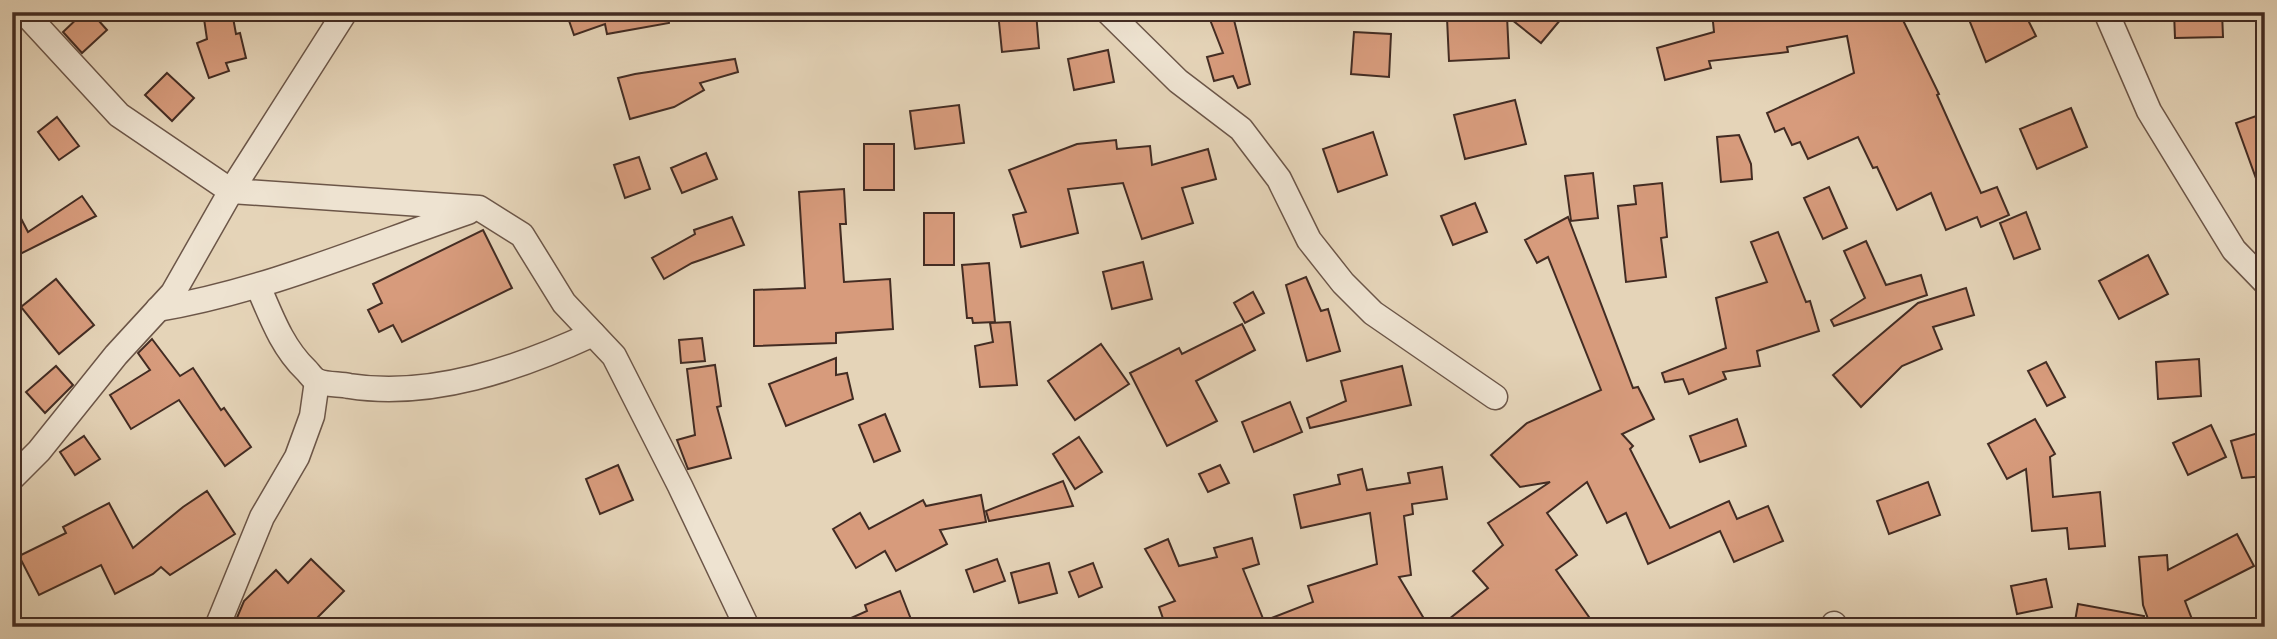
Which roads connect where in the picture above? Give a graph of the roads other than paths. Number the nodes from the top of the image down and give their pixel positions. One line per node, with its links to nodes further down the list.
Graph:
1 (24, 12): 5 (street)
2 (345, 12): 5 (street)
3 (1108, 12): 12 (street)
4 (2106, 12): 7 (street)
5 (231, 191): 6 (street); 9 (street)
6 (479, 208): 8 (street); 10 (street)
7 (2265, 282)
8 (258, 286): 9 (street); 11 (street)
9 (158, 309): 13 (street)
10 (593, 334): 11 (street); 15 (street)
11 (317, 381): 14 (street)
12 (1495, 397)
13 (12, 478)
14 (217, 627)
15 (747, 627)

